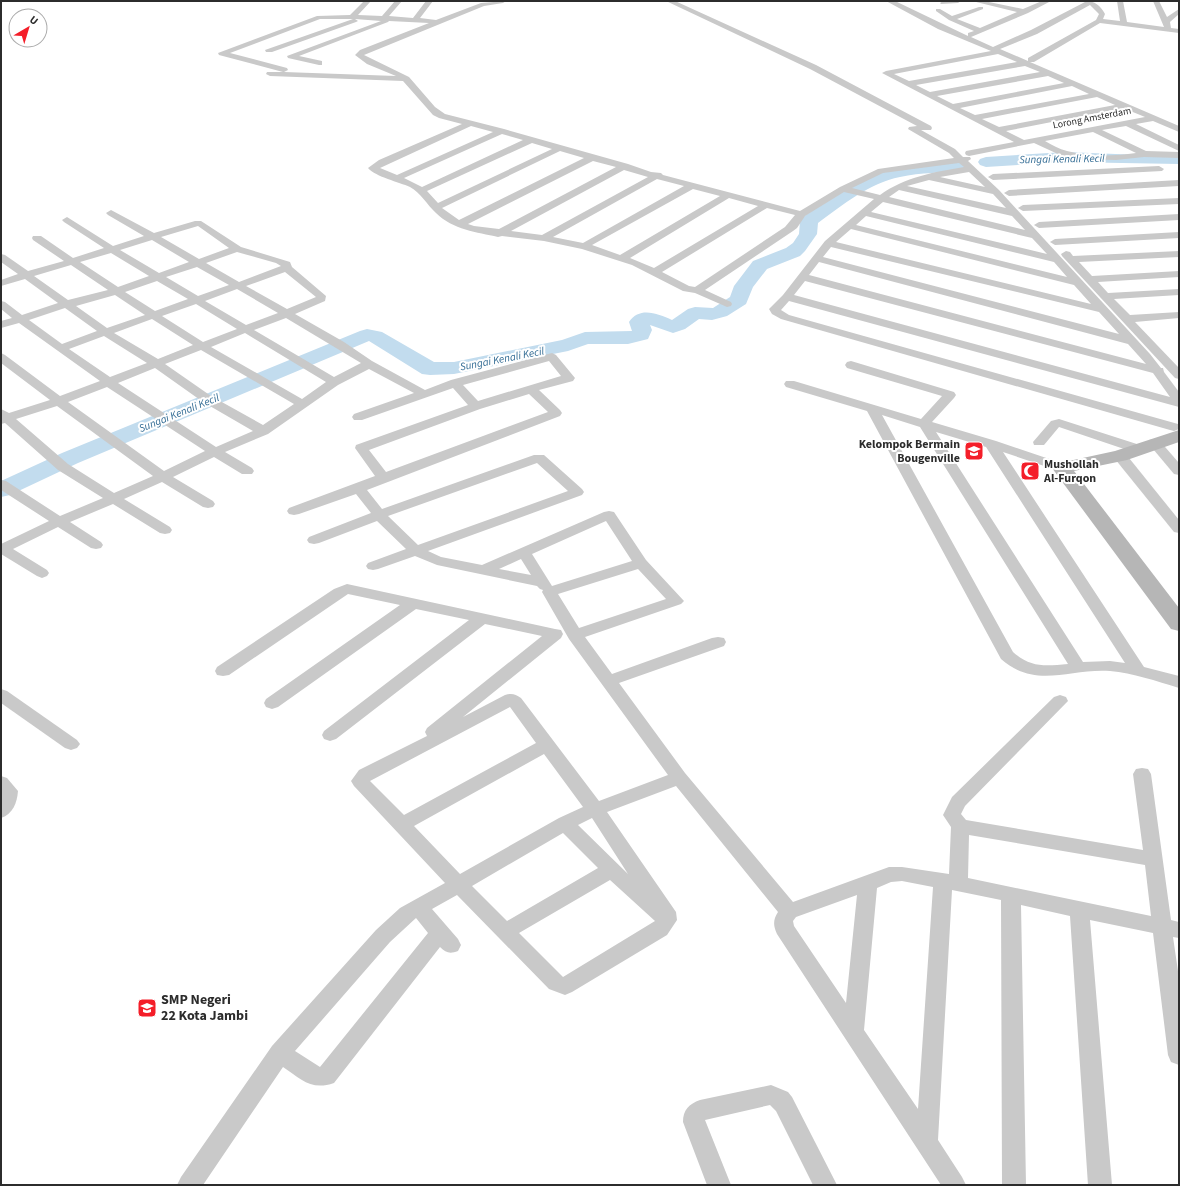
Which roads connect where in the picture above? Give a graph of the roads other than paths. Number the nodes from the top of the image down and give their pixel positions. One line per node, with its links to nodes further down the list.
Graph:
1 (368, 1): 22 (street)
2 (399, 1): 25 (street)
3 (430, 1): 28 (street)
4 (502, 1): 16 (street)
5 (669, 1): 68 (street)
6 (889, 1): 42 (street)
7 (958, 1): 15 (street)
8 (975, 1): 21 (street)
9 (1030, 1): 12 (street)
10 (1120, 1): 33 (street)
11 (1156, 1): 29 (street)
12 (1045, 2): 21 (street)
13 (1088, 2): 31 (street); 37 (street)
14 (465, 3): 16 (street)
15 (943, 3)
16 (483, 4): 23 (street)
17 (456, 7): 23 (street)
18 (981, 8): 27 (street)
19 (938, 10): 27 (street)
20 (1179, 11): 29 (street)
21 (1026, 12): 32 (street)
22 (352, 17): 24 (street); 40 (street)
23 (450, 17): 30 (street)
24 (364, 18): 25 (street); 41 (street)
25 (383, 19): 26 (street)
26 (391, 19): 28 (street); 43 (street)
27 (951, 19): 35 (street)
28 (415, 20): 30 (street)
29 (1166, 21): 34 (street)
30 (439, 22): 49 (street)
31 (1099, 22): 33 (street); 39 (street)
32 (997, 24): 35 (street); 37 (street)
33 (1124, 24): 34 (street)
34 (1168, 30): 36 (street)
35 (980, 31): 38 (street)
36 (1179, 31)
37 (1034, 32): 39 (street); 42 (street)
38 (971, 35)
39 (1066, 39): 45 (street)
40 (245, 44): 41 (street); 47 (street)
41 (269, 50): 44 (street)
42 (997, 51): 45 (street); 59 (street)
43 (301, 52): 44 (street); 46 (street)
44 (291, 56): 46 (street)
45 (1029, 62): 50 (street); 59 (street)
46 (318, 63): 48 (street)
47 (278, 68): 51 (street); 52 (street)
48 (334, 70): 53 (street); 54 (street)
49 (390, 71): 55 (street); 56 (street)
50 (1050, 73): 58 (street); 61 (street)
51 (270, 74): 52 (street); 57 (street)
52 (306, 76): 53 (street)
53 (317, 76): 54 (street)
54 (349, 77): 55 (street)
55 (371, 78): 56 (street)
56 (406, 79): 66 (street)
57 (262, 80)
58 (1074, 83): 60 (street); 63 (street)
59 (908, 84): 61 (street)
60 (1100, 94): 62 (street); 64 (street)
61 (930, 96): 63 (street)
62 (1126, 105): 65 (street); 71 (street)
63 (951, 107): 64 (street)
64 (974, 118): 71 (street)
65 (1154, 118): 67 (street, Lorong Amsterdam); 70 (street)
66 (471, 123): 72 (street); 90 (street)
67 (1127, 123): 69 (street, Lorong Amsterdam); 77 (street)
68 (925, 127): 78 (street); 82 (street)
69 (1093, 129): 74 (street, Lorong Amsterdam); 79 (street)
70 (1179, 129)
71 (999, 130): 75 (street)
72 (501, 131): 73 (street); 90 (street)
73 (531, 140): 76 (street); 94 (street)
74 (1034, 140): 75 (street, Lorong Amsterdam); 79 (street)
75 (1023, 142): 78 (street, Lorong Amsterdam)
76 (560, 148): 81 (street); 101 (street)
77 (1179, 148)
78 (969, 153): 82 (street)
79 (1141, 155): 80 (street); 88 (street)
80 (1179, 155)
81 (593, 157): 83 (street); 108 (street)
82 (962, 159): 84 (street); 93 (street)
83 (625, 166): 86 (street); 111 (street)
84 (972, 169): 87 (street); 95 (street)
85 (984, 169): 89 (street)
86 (658, 175): 91 (street); 116 (street)
87 (927, 176): 92 (street); 95 (street)
88 (1171, 176): 89 (street); 96 (street)
89 (992, 177): 96 (street)
90 (397, 178): 94 (street)
91 (693, 185): 97 (street); 119 (street)
92 (897, 188): 98 (street); 102 (street)
93 (845, 190): 98 (street); 105 (street)
94 (420, 191): 101 (street)
95 (996, 192): 102 (street)
96 (1009, 193): 102 (street)
97 (729, 194): 100 (street); 124 (street)
98 (880, 199): 104 (street); 113 (street)
99 (1179, 201): 102 (street)
100 (766, 204): 105 (street); 131 (street)
101 (436, 208): 108 (street)
102 (1018, 211): 109 (street); 113 (street)
103 (111, 213): 115 (street)
104 (864, 213): 110 (street); 127 (street)
105 (801, 214): 140 (street)
106 (1179, 217): 109 (street)
107 (67, 220): 121 (street)
108 (458, 224): 111 (street)
109 (1039, 225): 117 (street)
110 (850, 226): 118 (street); 138 (street)
111 (498, 234): 116 (street)
112 (1179, 235): 117 (street)
113 (1036, 236): 127 (street)
114 (37, 238): 128 (street)
115 (153, 238): 120 (street); 121 (street); 129 (street)
116 (544, 238): 119 (street)
117 (1055, 242): 126 (street)
118 (829, 243): 125 (street); 149 (street)
119 (584, 246): 124 (street)
120 (237, 249): 129 (street); 130 (street)
121 (113, 250): 128 (street); 134 (street)
122 (1179, 254): 126 (street)
123 (1, 257): 133 (street)
124 (622, 258): 131 (street)
125 (818, 259): 135 (street); 158 (street)
126 (1071, 259): 136 (street)
127 (1058, 260): 138 (street)
128 (72, 261): 133 (street); 141 (street)
129 (199, 263): 134 (street); 139 (street)
130 (287, 268): 139 (street); 151 (street)
131 (654, 272): 140 (street)
132 (1179, 274): 136 (street)
133 (27, 276): 137 (street); 147 (street)
134 (158, 277): 141 (street); 145 (street)
135 (804, 277): 144 (street); 165 (street)
136 (1090, 279): 143 (street)
137 (1, 283)
138 (1079, 283): 149 (street)
139 (236, 285): 145 (street); 151 (street)
140 (698, 290): 148 (street)
141 (116, 291): 147 (street); 150 (street)
142 (1179, 292): 143 (street)
143 (1106, 296): 154 (street)
144 (788, 297): 176 (street); 183 (street)
145 (196, 299): 150 (street); 156 (street)
146 (1, 304): 152 (street)
147 (66, 304): 152 (street); 157 (street)
148 (728, 304)
149 (1103, 310): 158 (street)
150 (154, 314): 157 (street); 159 (street)
151 (285, 314): 156 (street); 163 (street)
152 (19, 318): 155 (street); 160 (street)
153 (1176, 318): 154 (street)
154 (1127, 319): 166 (street)
155 (1, 325)
156 (245, 329): 159 (street); 168 (street)
157 (105, 332): 160 (street); 162 (street)
158 (1131, 341): 165 (street)
159 (202, 345): 162 (street); 175 (street)
160 (61, 348): 167 (street)
161 (1, 357): 174 (street)
162 (156, 363): 167 (street); 182 (street)
163 (367, 363): 168 (street); 172 (street)
164 (850, 365): 181 (street)
165 (1160, 371): 173 (street)
166 (1179, 375)
167 (107, 382): 174 (street); 186 (street)
168 (334, 382): 175 (street)
169 (454, 383): 171 (street); 172 (street); 177 (street)
170 (790, 384): 178 (street)
171 (531, 388): 177 (street); 192 (street)
172 (424, 394): 180 (street)
173 (1179, 400)
174 (59, 401): 179 (street); 191 (street)
175 (301, 403): 182 (street)
176 (1179, 404)
177 (476, 406): 192 (street)
178 (872, 409): 181 (street); 218 (street)
179 (3, 417): 195 (street)
180 (358, 418)
181 (924, 423): 185 (street); 218 (street)
182 (263, 431): 186 (street)
183 (1166, 435): 184 (street); 187 (street); 190 (street)
184 (1039, 442)
185 (991, 444): 188 (street); 220 (street)
186 (214, 452): 189 (street); 191 (street)
187 (1120, 456): 188 (street); 200 (street)
188 (1062, 468): 214 (street)
189 (247, 471)
190 (1179, 471)
191 (163, 477): 195 (street); 196 (street)
192 (383, 478): 194 (street)
193 (5, 487): 199 (street)
194 (359, 488): 197 (street); 198 (street)
195 (114, 498): 199 (street); 201 (street)
196 (208, 504)
197 (294, 511)
198 (378, 515): 202 (street); 205 (street); 205 (street)
199 (60, 521): 203 (street); 204 (street)
200 (1179, 529)
201 (165, 530)
202 (314, 540)
203 (96, 545)
204 (2, 548): 210 (street)
205 (415, 550): 208 (street); 209 (street)
206 (524, 553): 207 (street); 209 (street); 211 (street)
207 (641, 563): 211 (street); 216 (street)
208 (373, 566)
209 (484, 570): 211 (street)
210 (42, 573)
211 (546, 587): 216 (street)
212 (414, 603): 213 (street); 219 (street); 225 (street)
213 (482, 618): 215 (street); 226 (street)
214 (1178, 621)
215 (555, 634): 216 (street); 229 (street)
216 (575, 634): 221 (street)
217 (718, 642): 221 (street)
218 (1078, 667): 220 (street)
219 (223, 671)
220 (1139, 672): 222 (street)
221 (609, 681): 231 (street)
222 (1179, 682)
223 (1, 696): 227 (street)
224 (1060, 701): 237 (street)
225 (272, 703)
226 (330, 735)
227 (71, 744)
228 (546, 745): 229 (street); 233 (street); 236 (street)
229 (403, 756): 236 (street)
230 (1142, 774): 238 (street)
231 (679, 778): 233 (street); 246 (street)
232 (1, 783): 234 (street)
233 (595, 809): 235 (street); 247 (street)
234 (1, 810)
235 (565, 823): 239 (street); 241 (street)
236 (401, 825): 241 (street)
237 (960, 826): 238 (street); 240 (street)
238 (1152, 859): 248 (street)
239 (611, 870): 247 (street); 249 (street)
240 (950, 882): 242 (street); 243 (street); 253 (street)
241 (458, 884): 244 (street); 249 (street)
242 (868, 884): 246 (street); 250 (street)
243 (1011, 895): 245 (street); 258 (street)
244 (418, 907): 251 (street); 251 (street)
245 (1080, 910): 248 (street); 259 (street)
246 (789, 911): 250 (street)
247 (667, 920): 249 (street)
248 (1170, 928): 252 (street)
249 (506, 931)
250 (853, 1032): 253 (street)
251 (280, 1053): 254 (street)
252 (1179, 1054)
253 (928, 1142): 257 (street)
254 (189, 1185)
255 (719, 1185): 256 (street)
256 (825, 1185)
257 (954, 1185)
258 (1014, 1185)
259 (1100, 1185)

